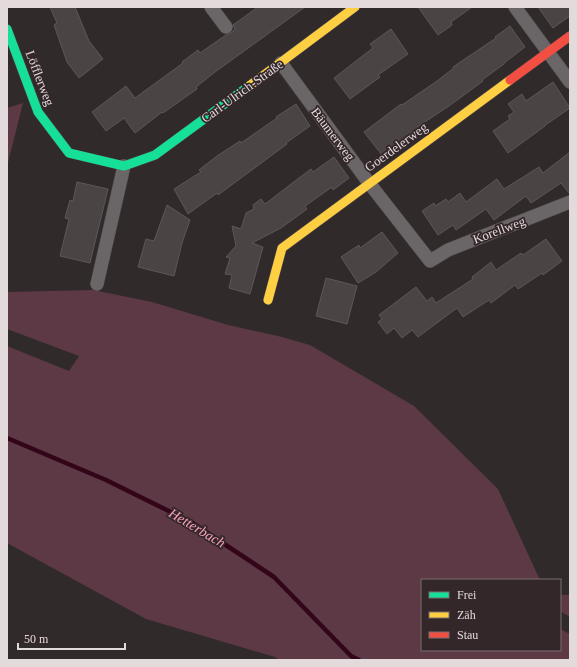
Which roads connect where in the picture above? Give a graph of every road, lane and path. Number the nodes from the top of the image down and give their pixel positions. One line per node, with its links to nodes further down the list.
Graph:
1 (211, 7): 4 (street)
2 (355, 7): 8 (street, Carl-Ulrich-Straße)
3 (515, 7): 7 (street)
4 (226, 27)
5 (7, 29): 10 (street, Löfflerweg)
6 (570, 36): 7 (street, Goerdelerweg)
7 (548, 52): 9 (street); 11 (street, Goerdelerweg)
8 (281, 63): 10 (street, Carl-Ulrich-Straße); 11 (street, Bäumerweg)
9 (570, 82)
10 (124, 166): 14 (street)
11 (369, 182): 13 (street, Bäumerweg); 15 (street, Goerdelerweg)
12 (570, 202): 13 (street, Korellweg)
13 (430, 262)
14 (97, 284)
15 (268, 300)

